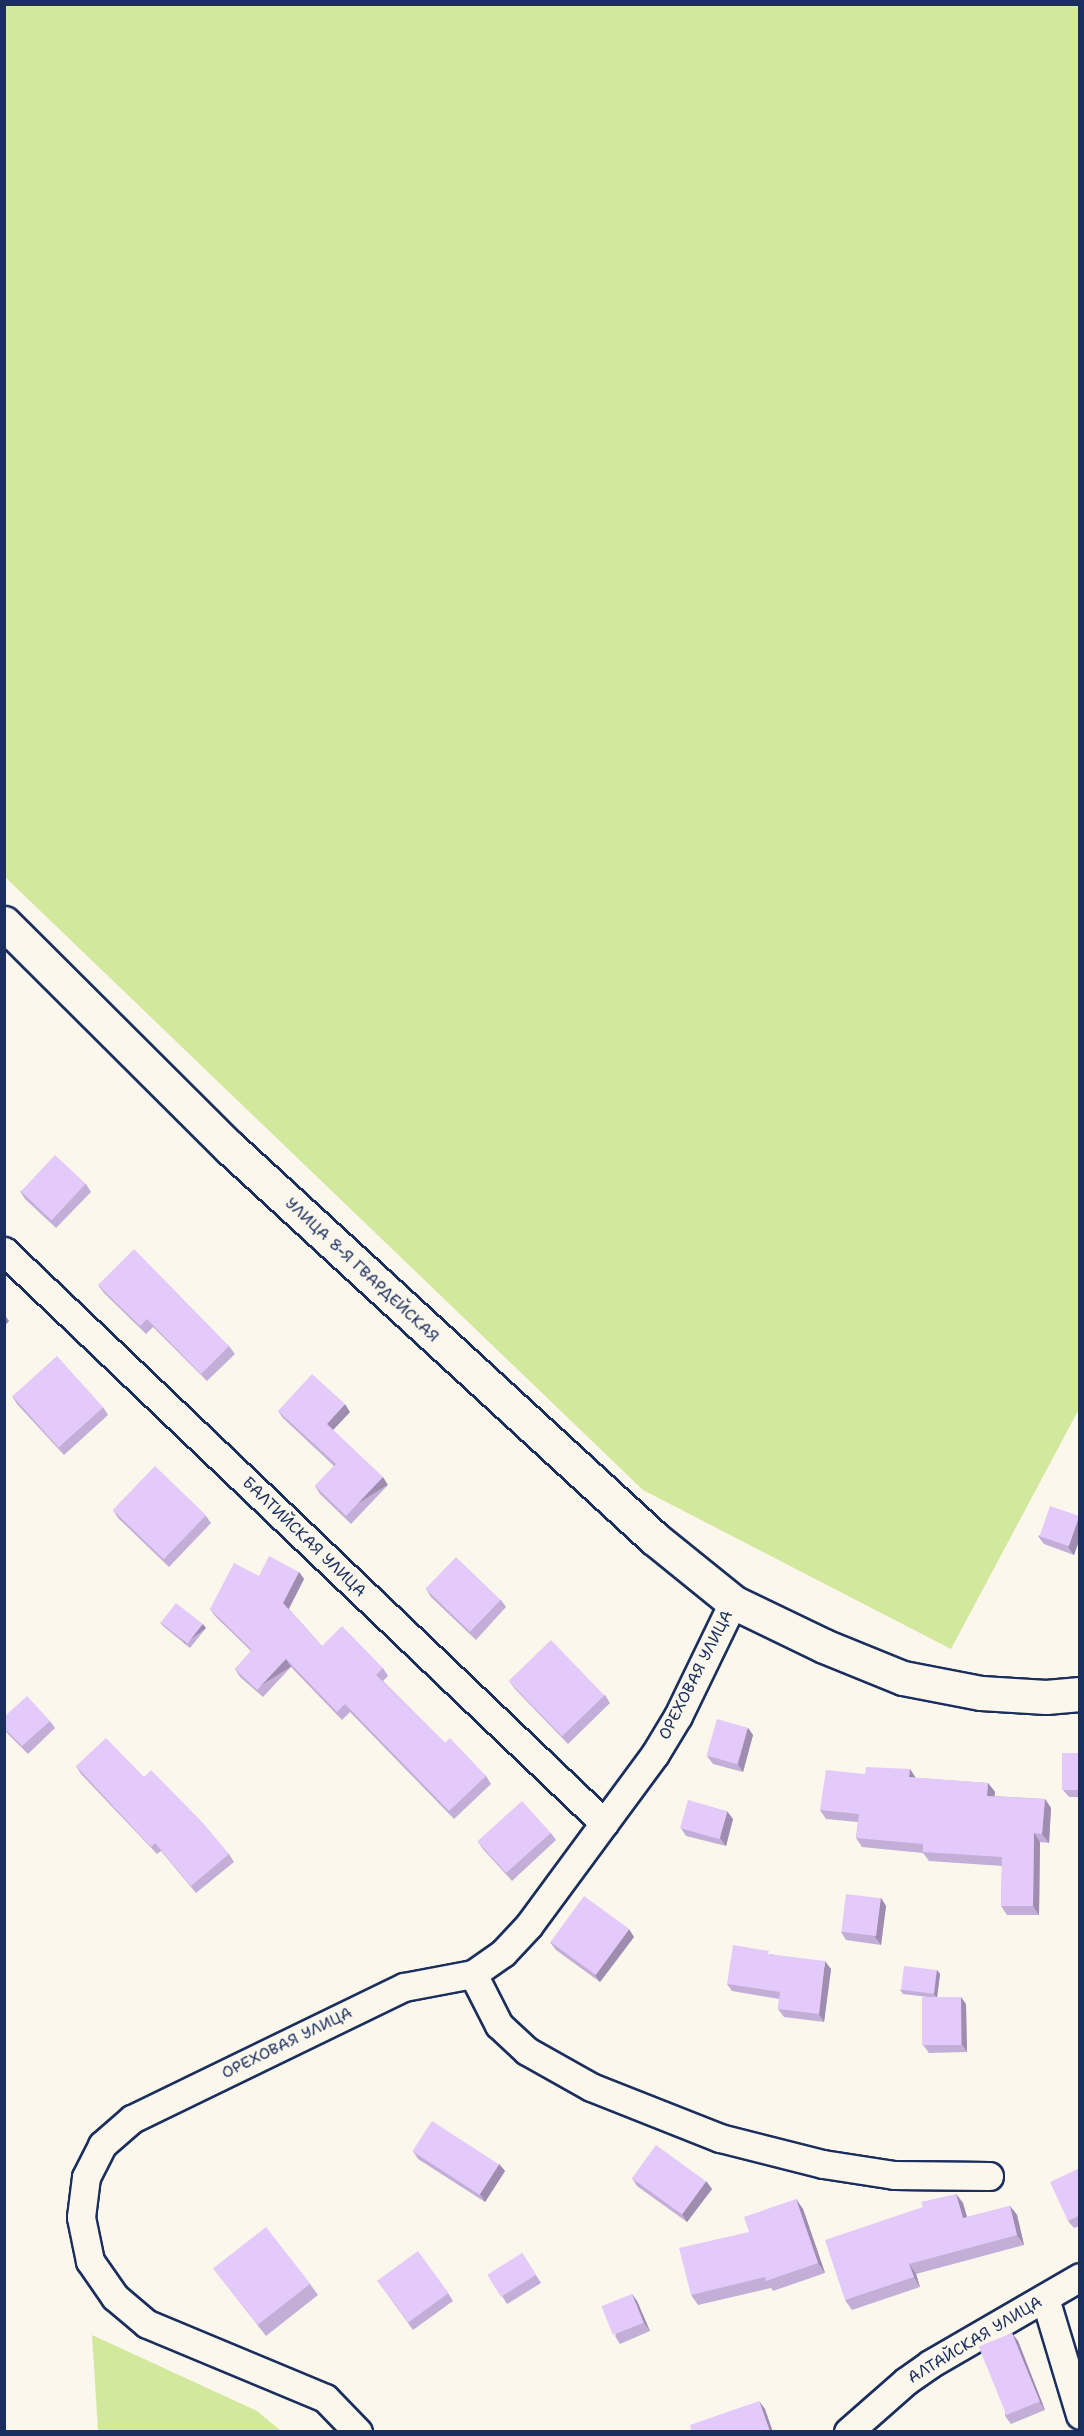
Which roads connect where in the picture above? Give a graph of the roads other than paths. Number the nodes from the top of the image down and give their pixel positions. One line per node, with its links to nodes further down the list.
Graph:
1 (4, 923): 3 (street, УЛИЦА 8-Я ГВАРДЕЙСКАЯ)
2 (4, 1251): 5 (street, БАЛТИЙСКАЯ УЛИЦА)
3 (733, 1602): 4 (street, УЛИЦА 8-Я ГВАРДЕЙСКАЯ); 5 (street, ОРЕХОВАЯ УЛИЦА)
4 (1080, 1694)
5 (604, 1823): 6 (street, ОРЕХОВАЯ УЛИЦА)
6 (473, 1974): 7 (street); 11 (street, ОРЕХОВАЯ УЛИЦА)
7 (989, 2176)
8 (1080, 2277): 9 (street, АЛТАЙСКАЯ УЛИЦА)
9 (1045, 2298): 10 (street); 12 (street, АЛТАЙСКАЯ УЛИЦА)
10 (1080, 2415)
11 (358, 2432)
12 (848, 2432)

